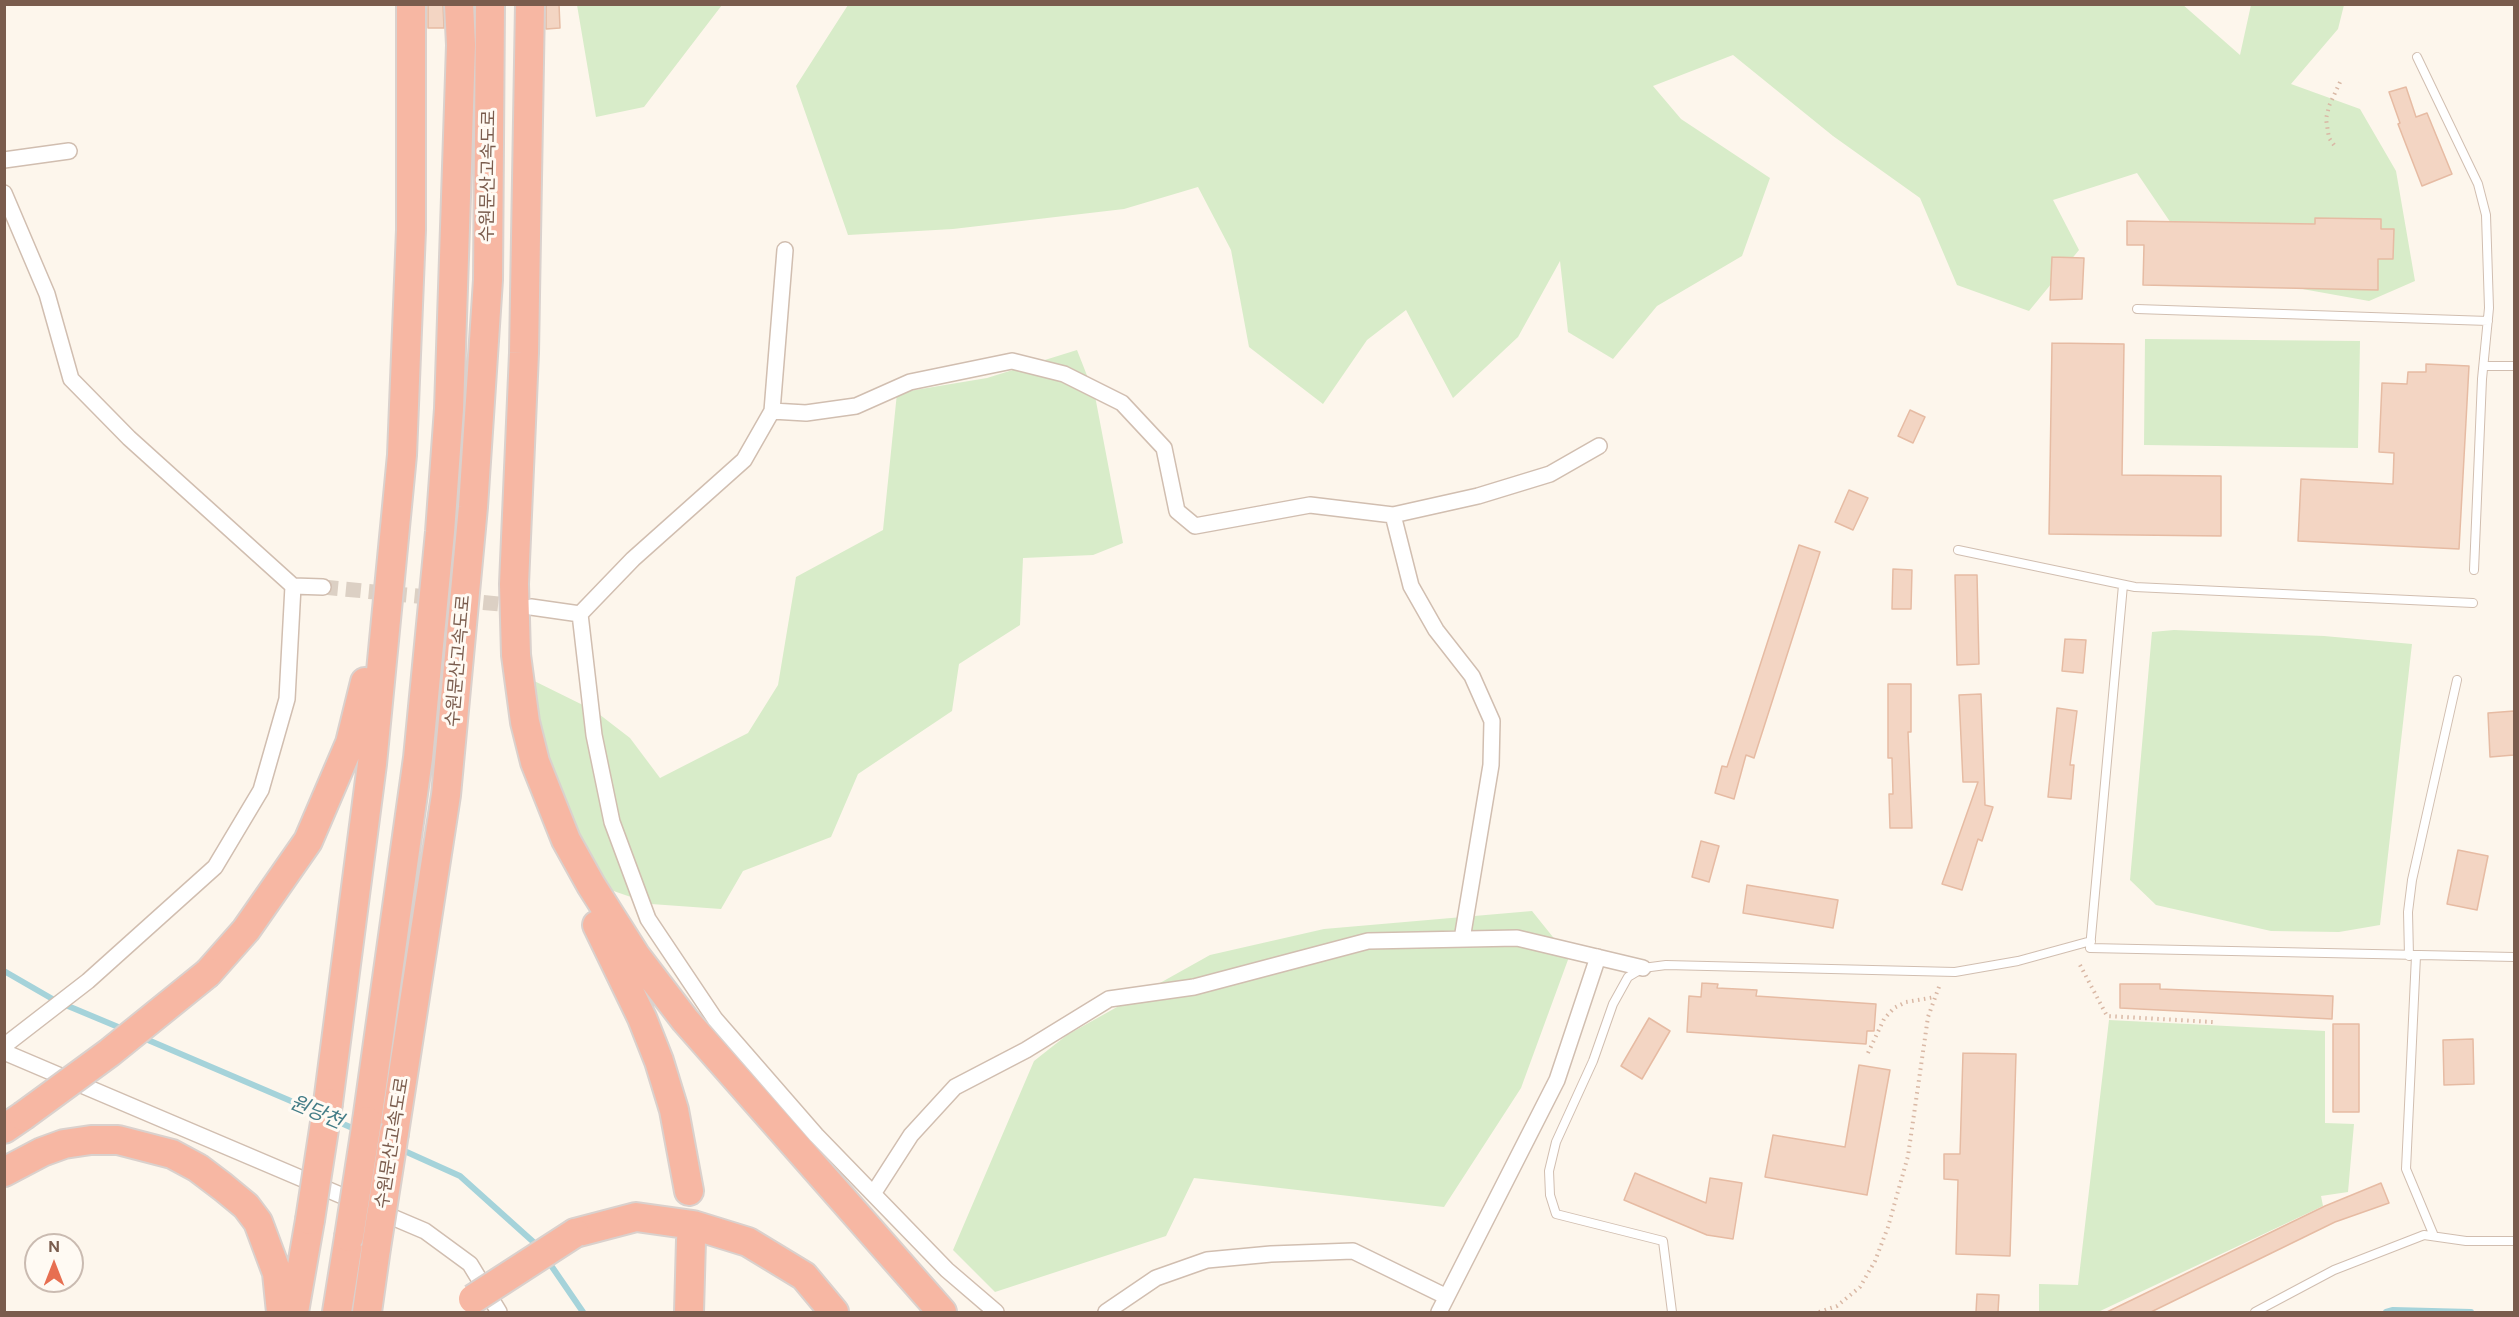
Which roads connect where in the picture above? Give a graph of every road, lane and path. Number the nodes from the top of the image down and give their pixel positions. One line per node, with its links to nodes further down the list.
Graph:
1 (411, 4): 18 (highway)
2 (459, 4): 54 (highway, 수원문산고속도로, bridge)
3 (490, 4): 55 (highway, 수원문산고속도로, bridge)
4 (530, 4): 29 (highway)
5 (2417, 57): 13 (lane)
6 (2342, 80): 7 (path)
7 (2334, 145)
8 (69, 151): 9 (street)
9 (4, 159)
10 (4, 193): 23 (street)
11 (785, 250): 16 (street)
12 (2137, 309): 13 (lane)
13 (2488, 321): 14 (lane)
14 (2484, 366): 15 (lane); 21 (lane)
15 (2514, 366)
16 (772, 411): 19 (street); 27 (street)
17 (1599, 446): 19 (street)
18 (402, 455): 43 (highway, bridge); 53 (highway, bridge)
19 (1393, 515): 30 (street)
20 (1958, 550): 22 (lane)
21 (2474, 570)
22 (2123, 585): 25 (lane); 31 (lane)
23 (293, 586): 24 (street); 40 (street)
24 (322, 587)
25 (2473, 603)
26 (531, 607): 27 (street)
27 (580, 614): 46 (street)
28 (2457, 680): 32 (lane)
29 (535, 762): 45 (highway); 59 (highway)
30 (1461, 939): 33 (street); 46 (street)
31 (2091, 941): 32 (lane); 37 (lane)
32 (2413, 956): 34 (lane); 47 (lane)
33 (1598, 957): 36 (street); 50 (street)
34 (2514, 957)
35 (2080, 964): 39 (path)
36 (1643, 969): 37 (lane); 63 (lane)
37 (1945, 972): 38 (path)
38 (1935, 996): 42 (path); 64 (path)
39 (2213, 1022)
40 (4, 1046)
41 (4, 1052): 56 (street)
42 (1868, 1053)
43 (14, 1123)
44 (4, 1173): 52 (highway)
45 (689, 1191)
46 (873, 1194): 60 (street)
47 (2434, 1236): 49 (lane); 65 (lane)
48 (691, 1240): 57 (highway)
49 (2514, 1241)
50 (1445, 1296): 61 (street); 62 (street)
51 (466, 1306): 58 (highway, bridge)
52 (281, 1312)
53 (294, 1312)
54 (337, 1312)
55 (367, 1312)
56 (499, 1312)
57 (689, 1312)
58 (834, 1312)
59 (942, 1312)
60 (996, 1312)
61 (1106, 1312)
62 (1438, 1312)
63 (1672, 1312)
64 (1819, 1312)
65 (2255, 1312)

